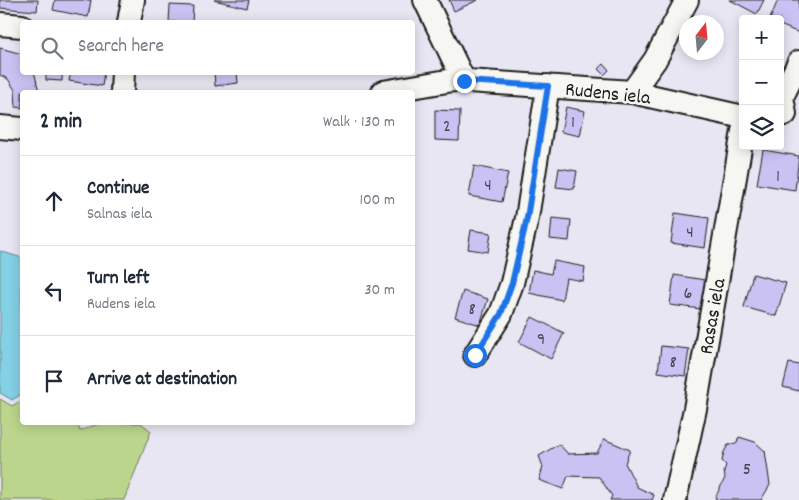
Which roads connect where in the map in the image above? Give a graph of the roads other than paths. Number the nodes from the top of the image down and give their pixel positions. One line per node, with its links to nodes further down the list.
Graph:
1 (133, 0): 4 (street)
2 (425, 0): 9 (street)
3 (687, 0): 13 (street)
4 (129, 20)
5 (0, 24): 6 (street)
6 (20, 26)
7 (799, 62): 15 (street)
8 (123, 75): 11 (street)
9 (464, 81): 10 (street, Rudens iela); 12 (street, Rudens iela)
10 (548, 86): 13 (street, Rudens iela); 19 (street)
11 (122, 90)
12 (395, 90)
13 (632, 92): 14 (street, Rudens iela)
14 (739, 116)
15 (788, 116)
16 (0, 127): 17 (street)
17 (20, 129)
18 (740, 150): 20 (street, Rasas iela)
19 (475, 355)
20 (675, 500)

